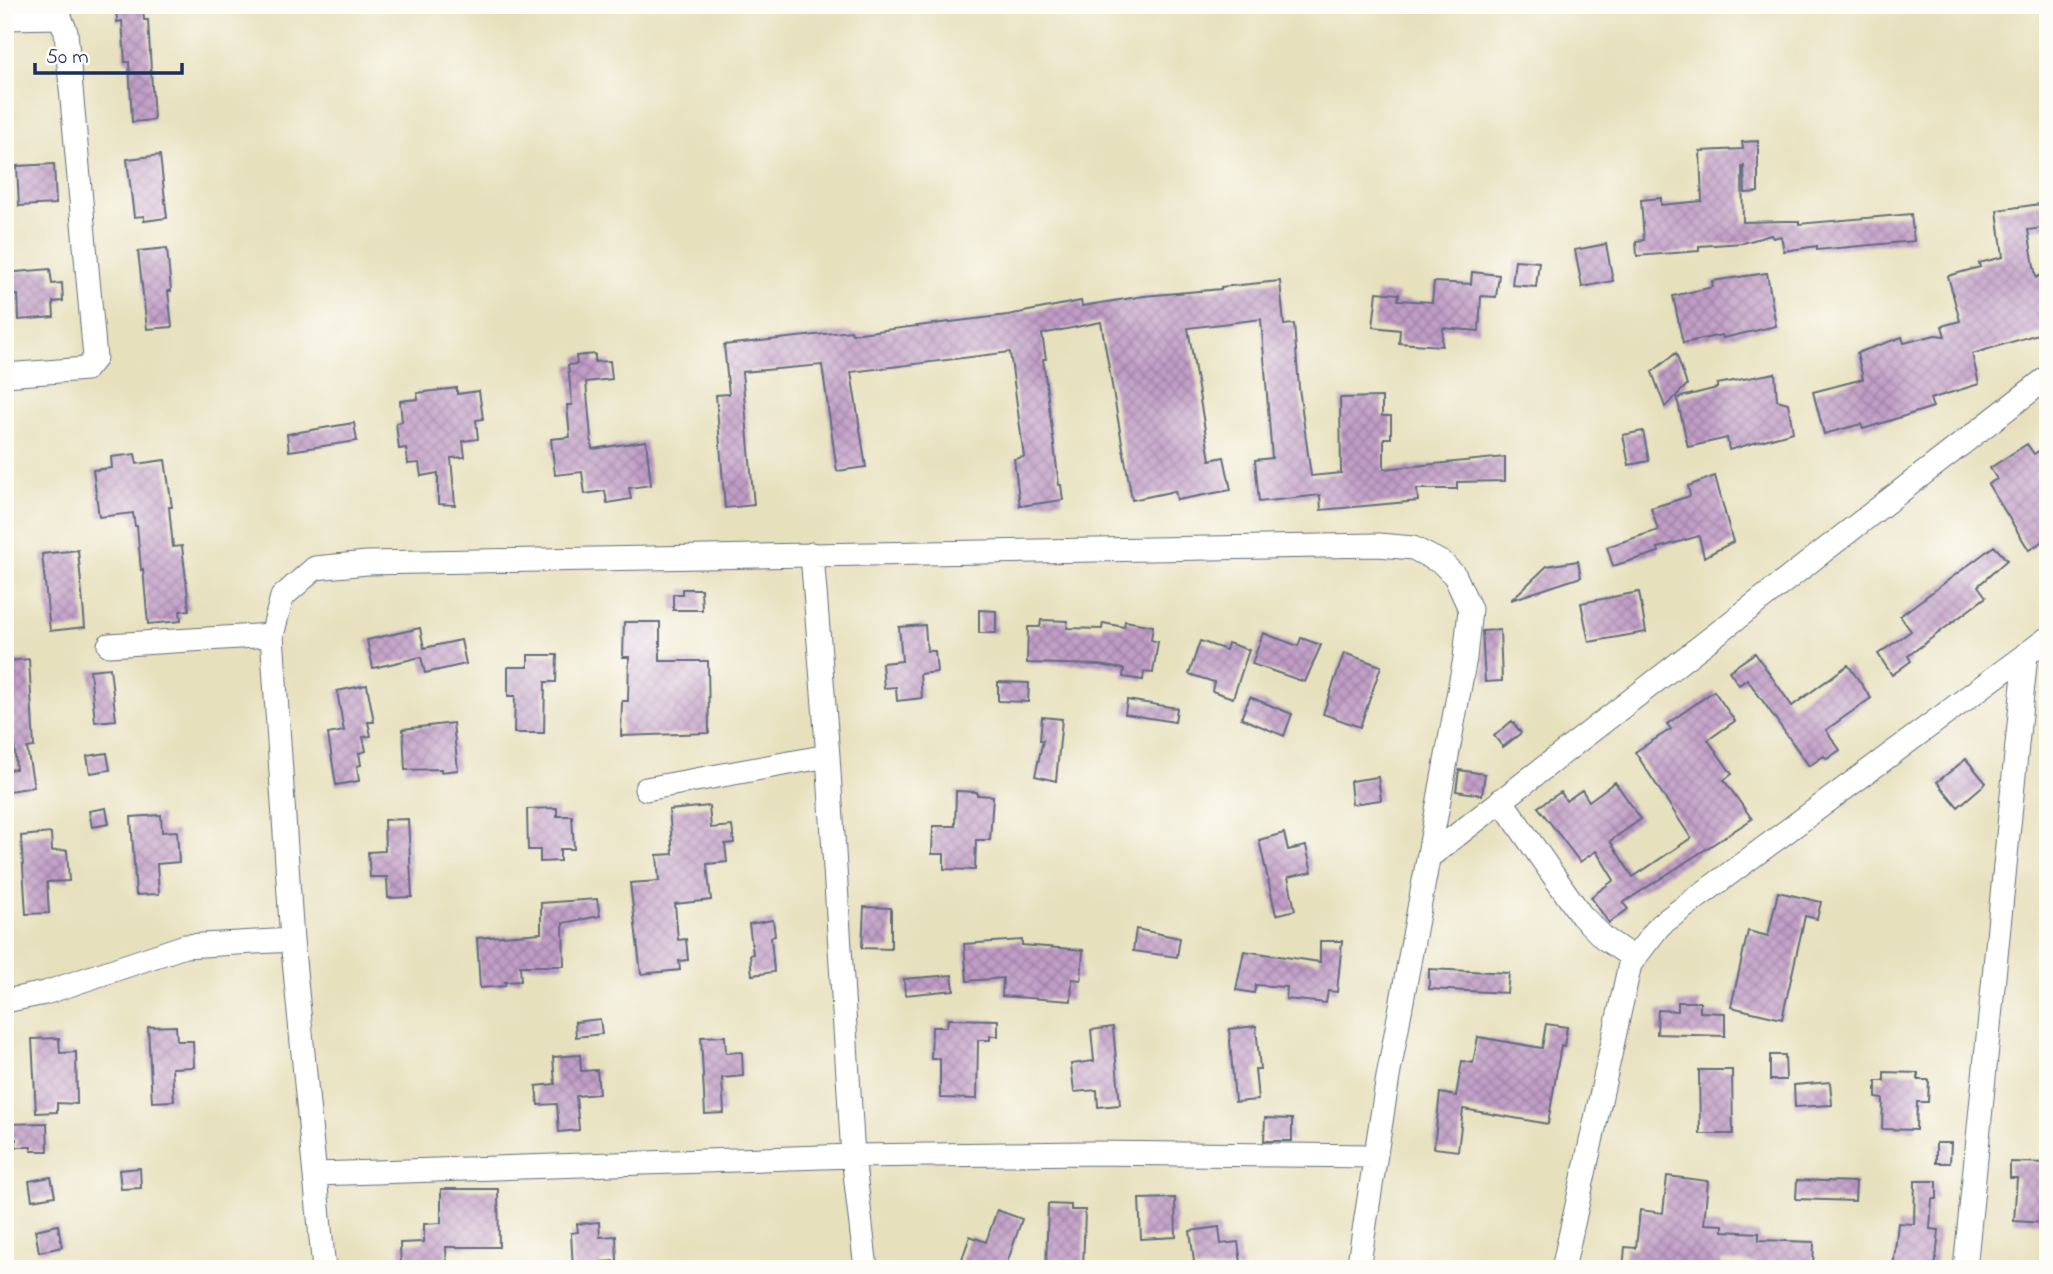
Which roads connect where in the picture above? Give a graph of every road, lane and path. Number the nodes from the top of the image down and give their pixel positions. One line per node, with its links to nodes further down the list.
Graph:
1 (5, 19): 2 (street)
2 (5, 375)
3 (2048, 377): 11 (street)
4 (812, 554): 5 (street); 9 (street); 12 (street)
5 (272, 635): 7 (street); 13 (street)
6 (2048, 638): 8 (street)
7 (109, 645)
8 (2026, 654): 14 (street); 23 (street)
9 (828, 756): 10 (street); 16 (street)
10 (646, 789)
11 (1501, 800): 12 (street); 14 (street)
12 (1430, 856): 17 (street)
13 (292, 940): 15 (street); 18 (street)
14 (1630, 964): 22 (street)
15 (5, 1001)
16 (853, 1156): 17 (street); 18 (street); 20 (street)
17 (1374, 1156): 21 (street)
18 (316, 1174): 19 (street)
19 (324, 1269)
20 (866, 1269)
21 (1358, 1269)
22 (1563, 1269)
23 (1965, 1269)

